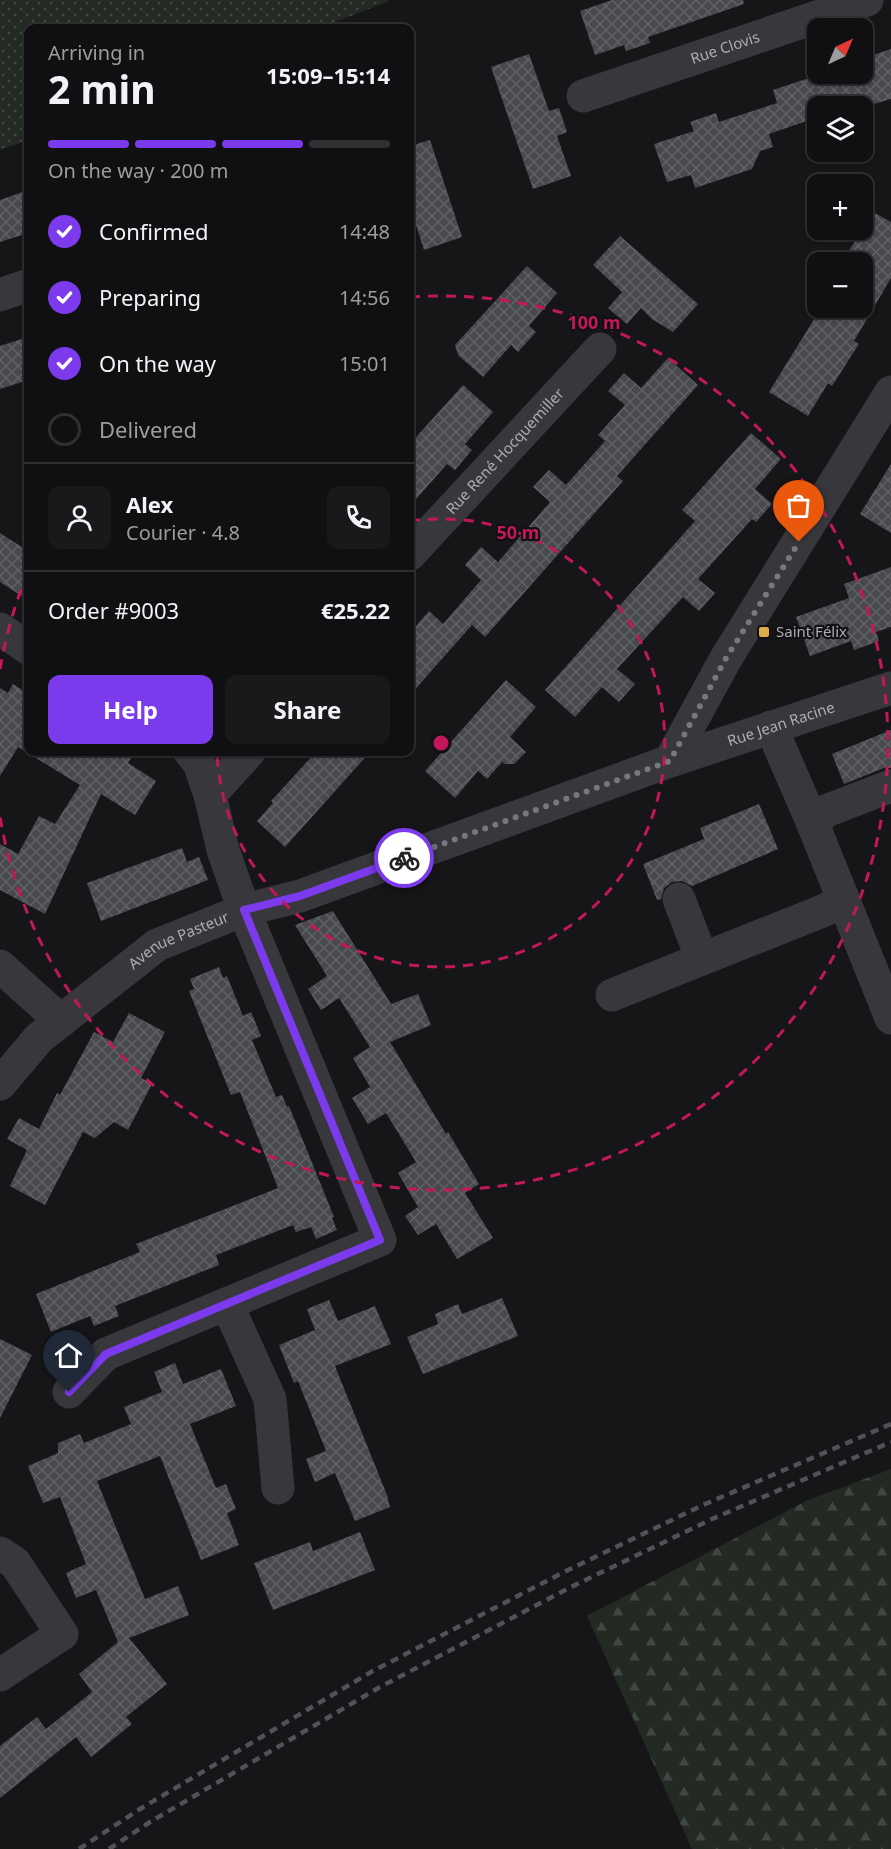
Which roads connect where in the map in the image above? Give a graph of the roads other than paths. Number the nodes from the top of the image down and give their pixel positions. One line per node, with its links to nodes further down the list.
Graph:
1 (867, 0): 2 (street, Rue Clovis)
2 (583, 96)
3 (24, 286): 4 (street)
4 (0, 295)
5 (600, 349): 7 (street, Rue René Hocquemiller)
6 (891, 392): 14 (street)
7 (414, 550)
8 (0, 629): 9 (street)
9 (24, 645)
10 (891, 688): 11 (street, Rue Jean Racine)
11 (771, 727): 14 (street, Rue Jean Racine); 17 (street)
12 (193, 756): 16 (street)
13 (245, 756): 16 (street)
14 (670, 761): 20 (street, Avenue Pasteur)
15 (891, 786): 17 (street)
16 (210, 795): 20 (street)
17 (813, 824): 19 (street)
18 (680, 898): 21 (street)
19 (843, 899): 21 (street); 24 (street)
20 (244, 910): 25 (street, Avenue Pasteur); 27 (street)
21 (702, 959): 23 (street)
22 (0, 966): 25 (street)
23 (612, 995)
24 (891, 1018)
25 (61, 1021): 26 (street, Avenue Pasteur)
26 (0, 1084)
27 (227, 1304): 28 (street); 29 (street)
28 (69, 1392)
29 (278, 1488)
30 (0, 1553): 31 (street)
31 (0, 1675)

